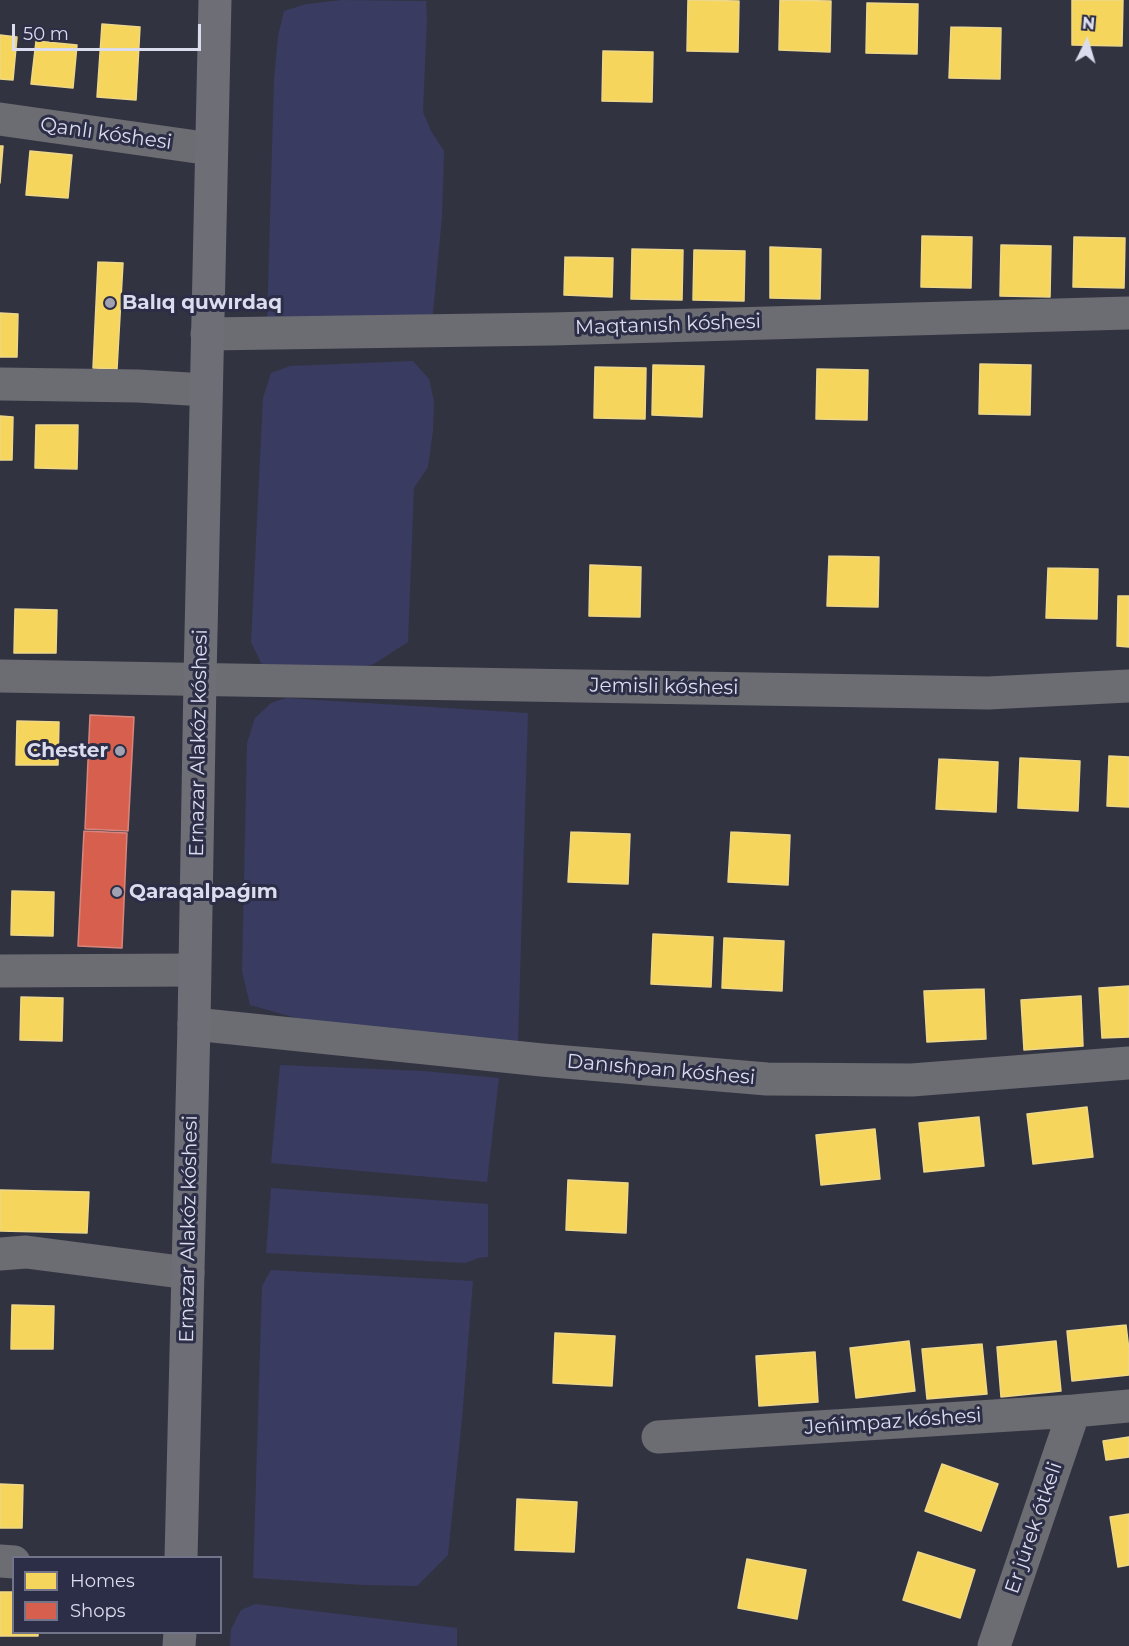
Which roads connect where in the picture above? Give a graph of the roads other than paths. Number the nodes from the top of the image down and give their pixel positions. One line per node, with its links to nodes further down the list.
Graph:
1 (215, 0): 3 (main road, Ernazar Alakóz kóshesi)
2 (0, 119): 3 (street, Qanlı kóshesi)
3 (212, 149): 5 (main road, Ernazar Alakóz kóshesi)
4 (1129, 313): 5 (street, Maqtanısh kóshesi)
5 (207, 334): 7 (main road, Ernazar Alakóz kóshesi)
6 (0, 384): 7 (street)
7 (206, 390): 9 (main road, Ernazar Alakóz kóshesi)
8 (0, 676): 9 (street, Jemisli kóshesi)
9 (200, 679): 10 (street, Jemisli kóshesi); 11 (main road, Ernazar Alakóz kóshesi)
10 (1129, 686)
11 (194, 970): 12 (street); 13 (main road, Ernazar Alakóz kóshesi)
12 (0, 971)
13 (194, 1024): 14 (street, Danıshpan kóshesi); 16 (main road, Ernazar Alakóz kóshesi)
14 (1129, 1063)
15 (0, 1254): 16 (street)
16 (188, 1273): 20 (main road, Ernazar Alakóz kóshesi)
17 (1129, 1406): 18 (street, Jeńimpaz kóshesi)
18 (1074, 1410): 19 (street, Jeńimpaz kóshesi); 21 (street, Er júrek ótkeli)
19 (658, 1437)
20 (181, 1556)
21 (994, 1646)

